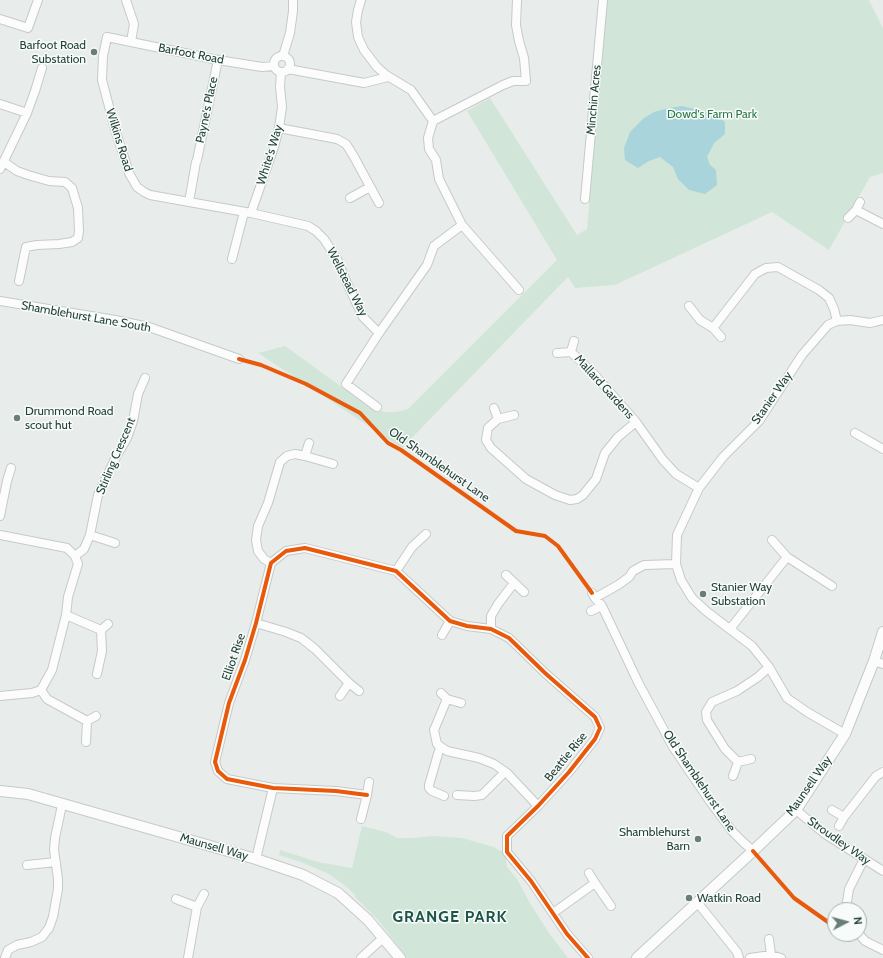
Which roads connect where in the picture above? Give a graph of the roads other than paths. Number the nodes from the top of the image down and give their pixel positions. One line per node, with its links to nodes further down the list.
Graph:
1 (38, 0): 7 (street)
2 (126, 0): 9 (street)
3 (293, 0): 10 (street)
4 (361, 0): 15 (street)
5 (517, 0): 18 (street)
6 (603, 0): 23 (street, Minchin Acres)
7 (0, 19)
8 (108, 36): 9 (street, Barfoot Road); 24 (street, Wilkins Road)
9 (131, 42): 11 (street, Barfoot Road)
10 (283, 56): 12 (street); 14 (street, White's Way)
11 (218, 60): 12 (street, Barfoot Road); 24 (street, Payne's Place)
12 (274, 66): 14 (street)
13 (42, 68): 17 (street)
14 (285, 71): 15 (street); 19 (street, White's Way)
15 (388, 77): 18 (street)
16 (0, 104): 17 (street)
17 (27, 113): 20 (street)
18 (433, 121): 31 (street)
19 (279, 128): 21 (street); 28 (street, White's Way)
20 (2, 166): 33 (street)
21 (370, 187): 22 (street); 26 (street)
22 (350, 198)
23 (585, 200)
24 (189, 202): 28 (street, Wilkins Road)
25 (860, 202): 27 (street)
26 (379, 203)
27 (856, 210): 29 (street); 30 (street)
28 (247, 213): 32 (street, White's Way); 40 (street, Wellstead Way)
29 (848, 218)
30 (883, 224)
31 (462, 225): 34 (street); 40 (street)
32 (232, 258)
33 (19, 281)
34 (519, 290)
35 (0, 301): 45 (street, Shamblehurst Lane South)
36 (688, 306): 39 (street)
37 (883, 320): 38 (street)
38 (837, 321): 39 (street); 59 (street, Stanier Way)
39 (713, 328): 41 (street)
40 (379, 333): 47 (street)
41 (721, 337)
42 (574, 341): 43 (street, Mallard Gardens)
43 (572, 352): 44 (street, Mallard Gardens); 51 (street, Mallard Gardens)
44 (557, 353)
45 (239, 359)
46 (145, 378): 63 (street, Stirling Crescent)
47 (377, 407)
48 (494, 408): 50 (street)
49 (514, 415): 50 (street)
50 (498, 419): 51 (street, Mallard Gardens)
51 (636, 422): 59 (street, Mallard Gardens)
52 (855, 433): 54 (street)
53 (309, 443): 55 (street)
54 (883, 449)
55 (305, 456): 56 (street); 68 (street)
56 (333, 464)
57 (11, 468): 58 (street)
58 (3, 480): 60 (street)
59 (699, 488): 69 (street, Stanier Way)
60 (0, 516)
61 (426, 534): 70 (street)
62 (0, 535): 66 (street)
63 (90, 535): 65 (street); 66 (street, Stirling Crescent)
64 (772, 540): 67 (street)
65 (115, 543)
66 (75, 556): 77 (street)
67 (787, 557): 73 (street); 82 (street)
68 (271, 564): 70 (street); 79 (street, Elliot Rise)
69 (676, 564): 75 (street, Old Shamblehurst Lane); 82 (street, Stanier Way)
70 (396, 571): 78 (street, Beattie Rise)
71 (506, 576): 72 (street)
72 (514, 583): 74 (street); 81 (street)
73 (832, 586)
74 (524, 592)
75 (602, 606): 76 (street); 118 (street, Old Shamblehurst Lane)
76 (591, 611)
77 (66, 615): 83 (street); 90 (street)
78 (450, 621): 81 (street, Beattie Rise); 85 (street)
79 (256, 623): 89 (street, Elliot Rise); 106 (street, Elliot Rise)
80 (108, 624): 83 (street)
81 (491, 629): 112 (street, Beattie Rise)
82 (730, 629): 87 (street, Stanier Way)
83 (101, 630): 88 (street)
84 (883, 632): 86 (street, Maunsell Way)
85 (442, 636)
86 (879, 663): 97 (street, Maunsell Way)
87 (769, 667): 97 (street, Stanier Way); 101 (street)
88 (97, 674)
89 (349, 683): 91 (street, Elliot Rise); 93 (street)
90 (41, 690): 92 (street); 96 (street)
91 (360, 691)
92 (0, 696)
93 (340, 696)
94 (461, 703): 99 (street)
95 (96, 716): 96 (street)
96 (87, 721): 98 (street)
97 (845, 734): 113 (street, Maunsell Way)
98 (86, 742)
99 (440, 746): 102 (street); 110 (street)
100 (752, 759): 101 (street)
101 (738, 762): 104 (street)
102 (505, 772): 109 (street); 112 (street)
103 (883, 772): 115 (street)
104 (732, 776)
105 (370, 782): 108 (street)
106 (272, 788): 108 (street, Elliot Rise); 119 (street)
107 (0, 791): 111 (street, Maunsell Way)
108 (367, 795): 116 (street)
109 (457, 795)
110 (444, 796)
111 (62, 805): 119 (street, Maunsell Way); 121 (street)
112 (538, 806): 132 (street, Beattie Rise)
113 (796, 810): 118 (street, Maunsell Way); 120 (street, Stroudley Way)
114 (832, 810): 115 (street)
115 (844, 817): 117 (street)
116 (361, 819)
117 (839, 826)
118 (753, 851): 128 (street, Maunsell Way)
119 (256, 859): 133 (street, Maunsell Way)
120 (864, 859): 123 (street, Stroudley Way); 129 (street)
121 (56, 862): 122 (street); 138 (street)
122 (27, 865)
123 (883, 871)
124 (589, 873): 125 (street)
125 (595, 883): 130 (street); 132 (street)
126 (204, 894): 131 (street)
127 (176, 899): 131 (street)
128 (697, 902): 143 (street, Maunsell Way); 144 (street)
129 (847, 902)
130 (611, 906)
131 (197, 907): 139 (street)
132 (553, 913): 142 (street, Beattie Rise)
133 (383, 938): 140 (street); 141 (street, Maunsell Way)
134 (768, 939): 137 (street)
135 (867, 942): 136 (street)
136 (883, 950)
137 (772, 955): 145 (street); 146 (street)
138 (5, 958)
139 (188, 958)
140 (361, 958)
141 (400, 958)
142 (588, 958)
143 (637, 958)
144 (740, 958)
145 (750, 958)
146 (781, 958)

